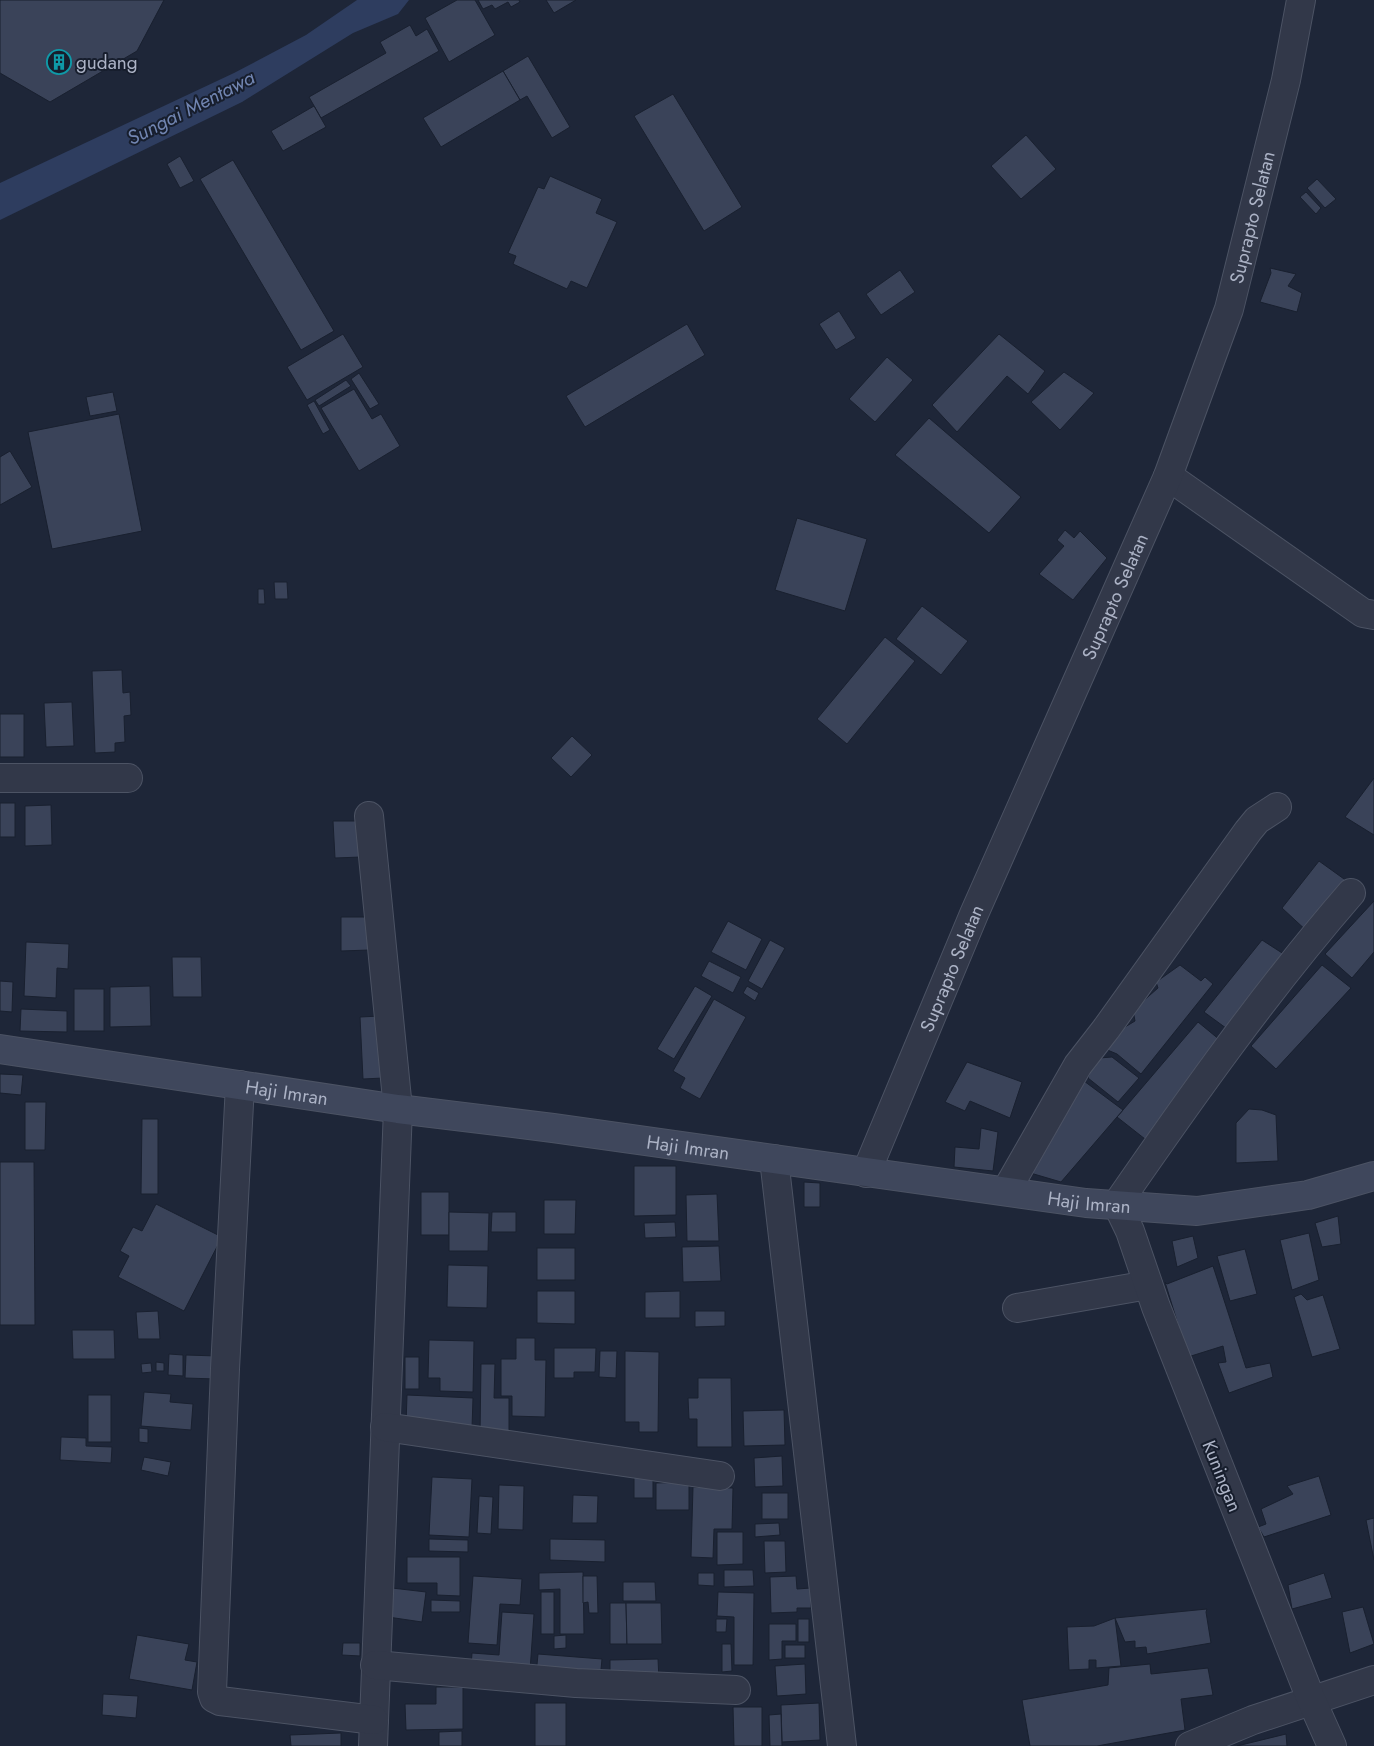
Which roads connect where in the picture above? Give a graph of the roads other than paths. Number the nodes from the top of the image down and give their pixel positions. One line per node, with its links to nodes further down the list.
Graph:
1 (1301, 0): 2 (street, Suprapto Selatan)
2 (1168, 476): 3 (street); 13 (street, Suprapto Selatan)
3 (1374, 615)
4 (0, 778): 5 (street)
5 (128, 778)
6 (1277, 808): 15 (street)
7 (368, 816): 11 (street)
8 (1351, 893): 16 (street)
9 (0, 1049): 10 (street, Haji Imran)
10 (240, 1085): 11 (street, Haji Imran); 25 (street)
11 (398, 1109): 12 (street, Haji Imran); 19 (street)
12 (774, 1159): 13 (street, Haji Imran); 26 (street)
13 (866, 1173): 15 (street, Haji Imran)
14 (1374, 1176): 16 (street, Haji Imran)
15 (1006, 1191): 16 (street, Haji Imran)
16 (1117, 1204): 17 (street, Kuningan)
17 (1148, 1285): 18 (street); 24 (street, Kuningan)
18 (1017, 1308)
19 (385, 1427): 20 (street); 21 (street)
20 (720, 1476)
21 (375, 1665): 23 (street); 25 (street)
22 (1374, 1680): 24 (street)
23 (736, 1690)
24 (1311, 1700): 27 (street); 28 (street, Kuningan)
25 (373, 1733)
26 (842, 1746)
27 (1190, 1746)
28 (1332, 1746)

